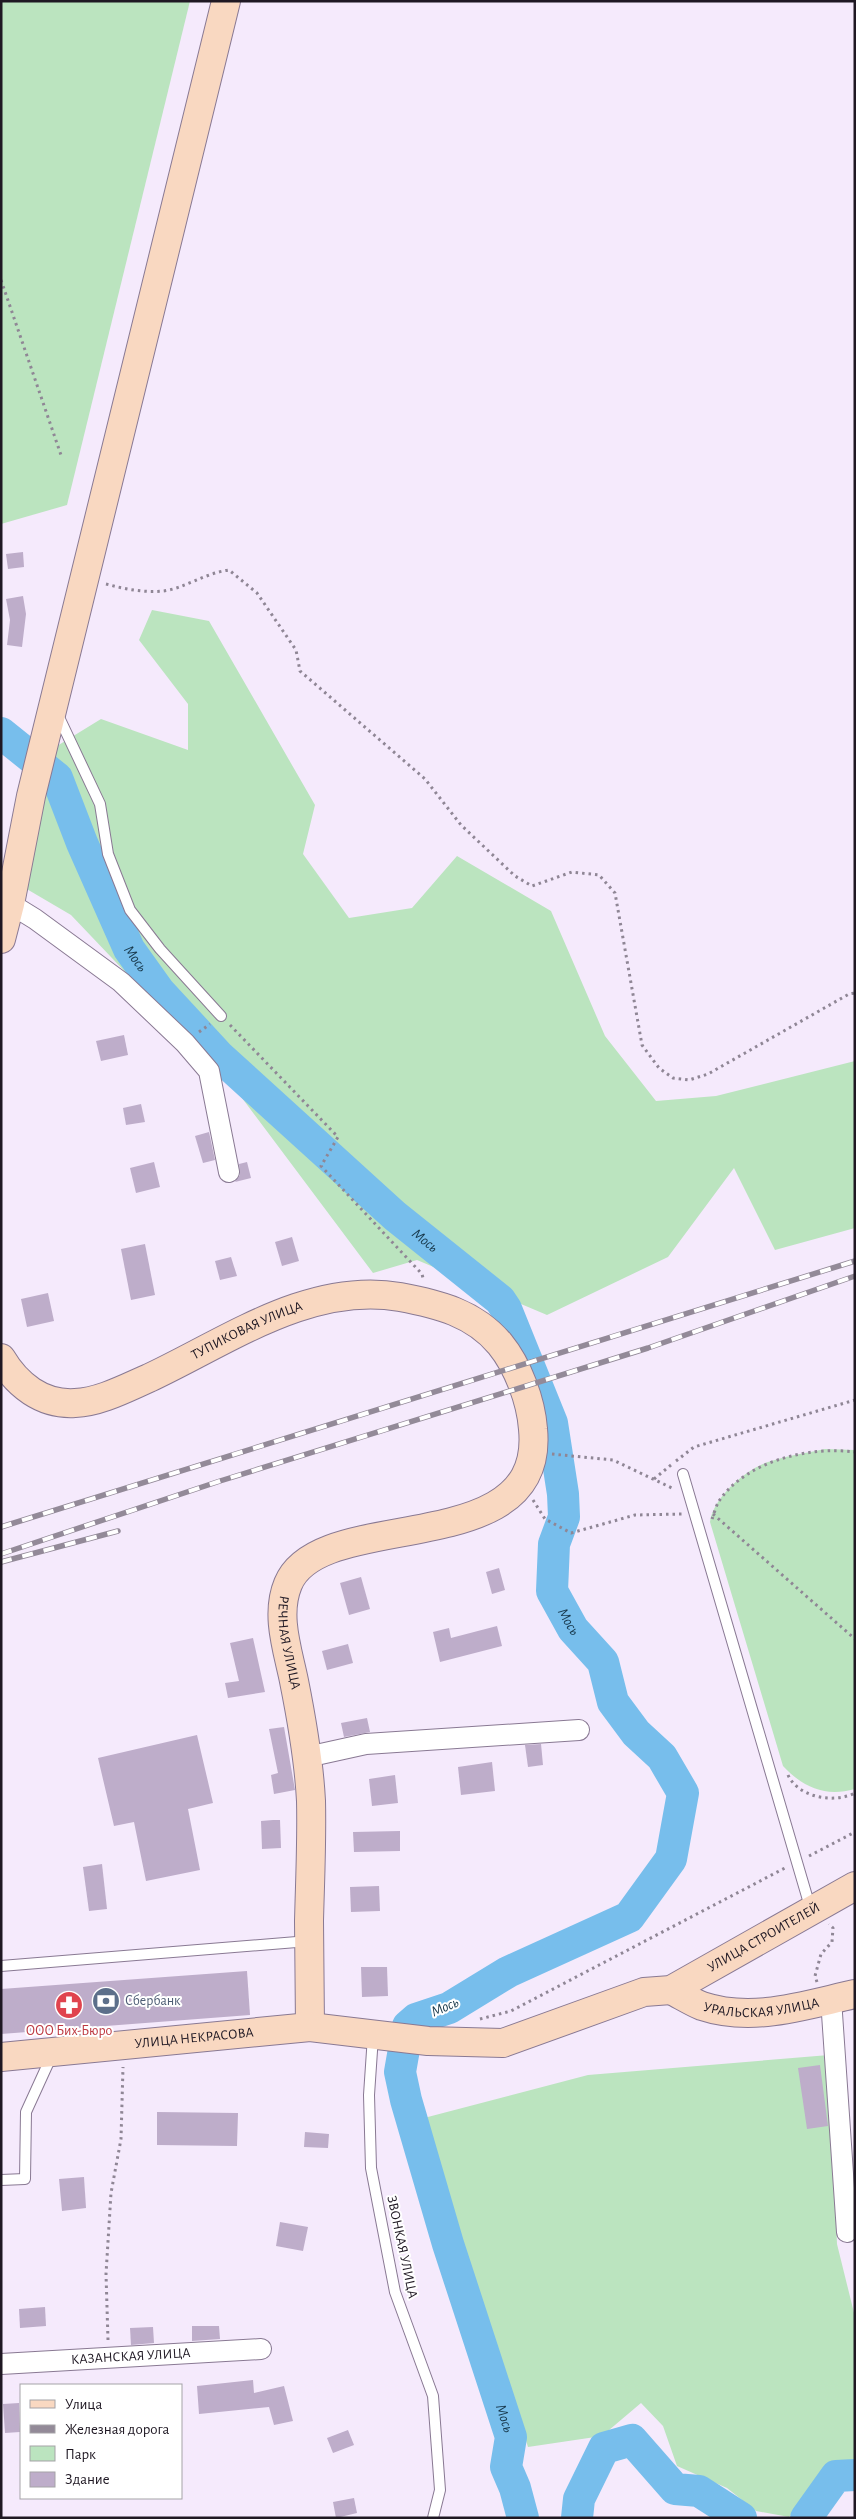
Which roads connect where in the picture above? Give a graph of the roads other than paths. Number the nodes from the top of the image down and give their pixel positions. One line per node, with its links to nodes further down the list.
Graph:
1 (226, 1): 2 (street)
2 (53, 703): 3 (street); 5 (lane)
3 (6, 901): 4 (street); 6 (street)
4 (1, 939)
5 (221, 1016)
6 (229, 1172)
7 (504, 1349): 8 (street, ТУПИКОВАЯ УЛИЦА); 11 (street, РЕЧНАЯ УЛИЦА)
8 (1, 1358)
9 (683, 1474): 13 (lane)
10 (578, 1730): 11 (street)
11 (307, 1757): 14 (street, РЕЧНАЯ УЛИЦА)
12 (855, 1886): 13 (street, УЛИЦА СТРОИТЕЛЕЙ)
13 (811, 1910): 16 (street, УЛИЦА СТРОИТЕЛЕЙ)
14 (309, 1941): 15 (lane); 18 (street, РЕЧНАЯ УЛИЦА)
15 (1, 1966)
16 (671, 1990): 17 (street, УРАЛЬСКАЯ УЛИЦА); 19 (street, УЛИЦА НЕКРАСОВА)
17 (843, 1997): 22 (street)
18 (310, 2027): 19 (street, УЛИЦА НЕКРАСОВА); 20 (street, УЛИЦА НЕКРАСОВА)
19 (380, 2036): 27 (lane, ЗВОНКАЯ УЛИЦА)
20 (53, 2052): 21 (street, УЛИЦА НЕКРАСОВА); 23 (lane)
21 (1, 2057)
22 (848, 2147): 24 (street)
23 (1, 2180)
24 (848, 2232)
25 (261, 2349): 26 (street, КАЗАНСКАЯ УЛИЦА)
26 (1, 2364)
27 (434, 2518)

